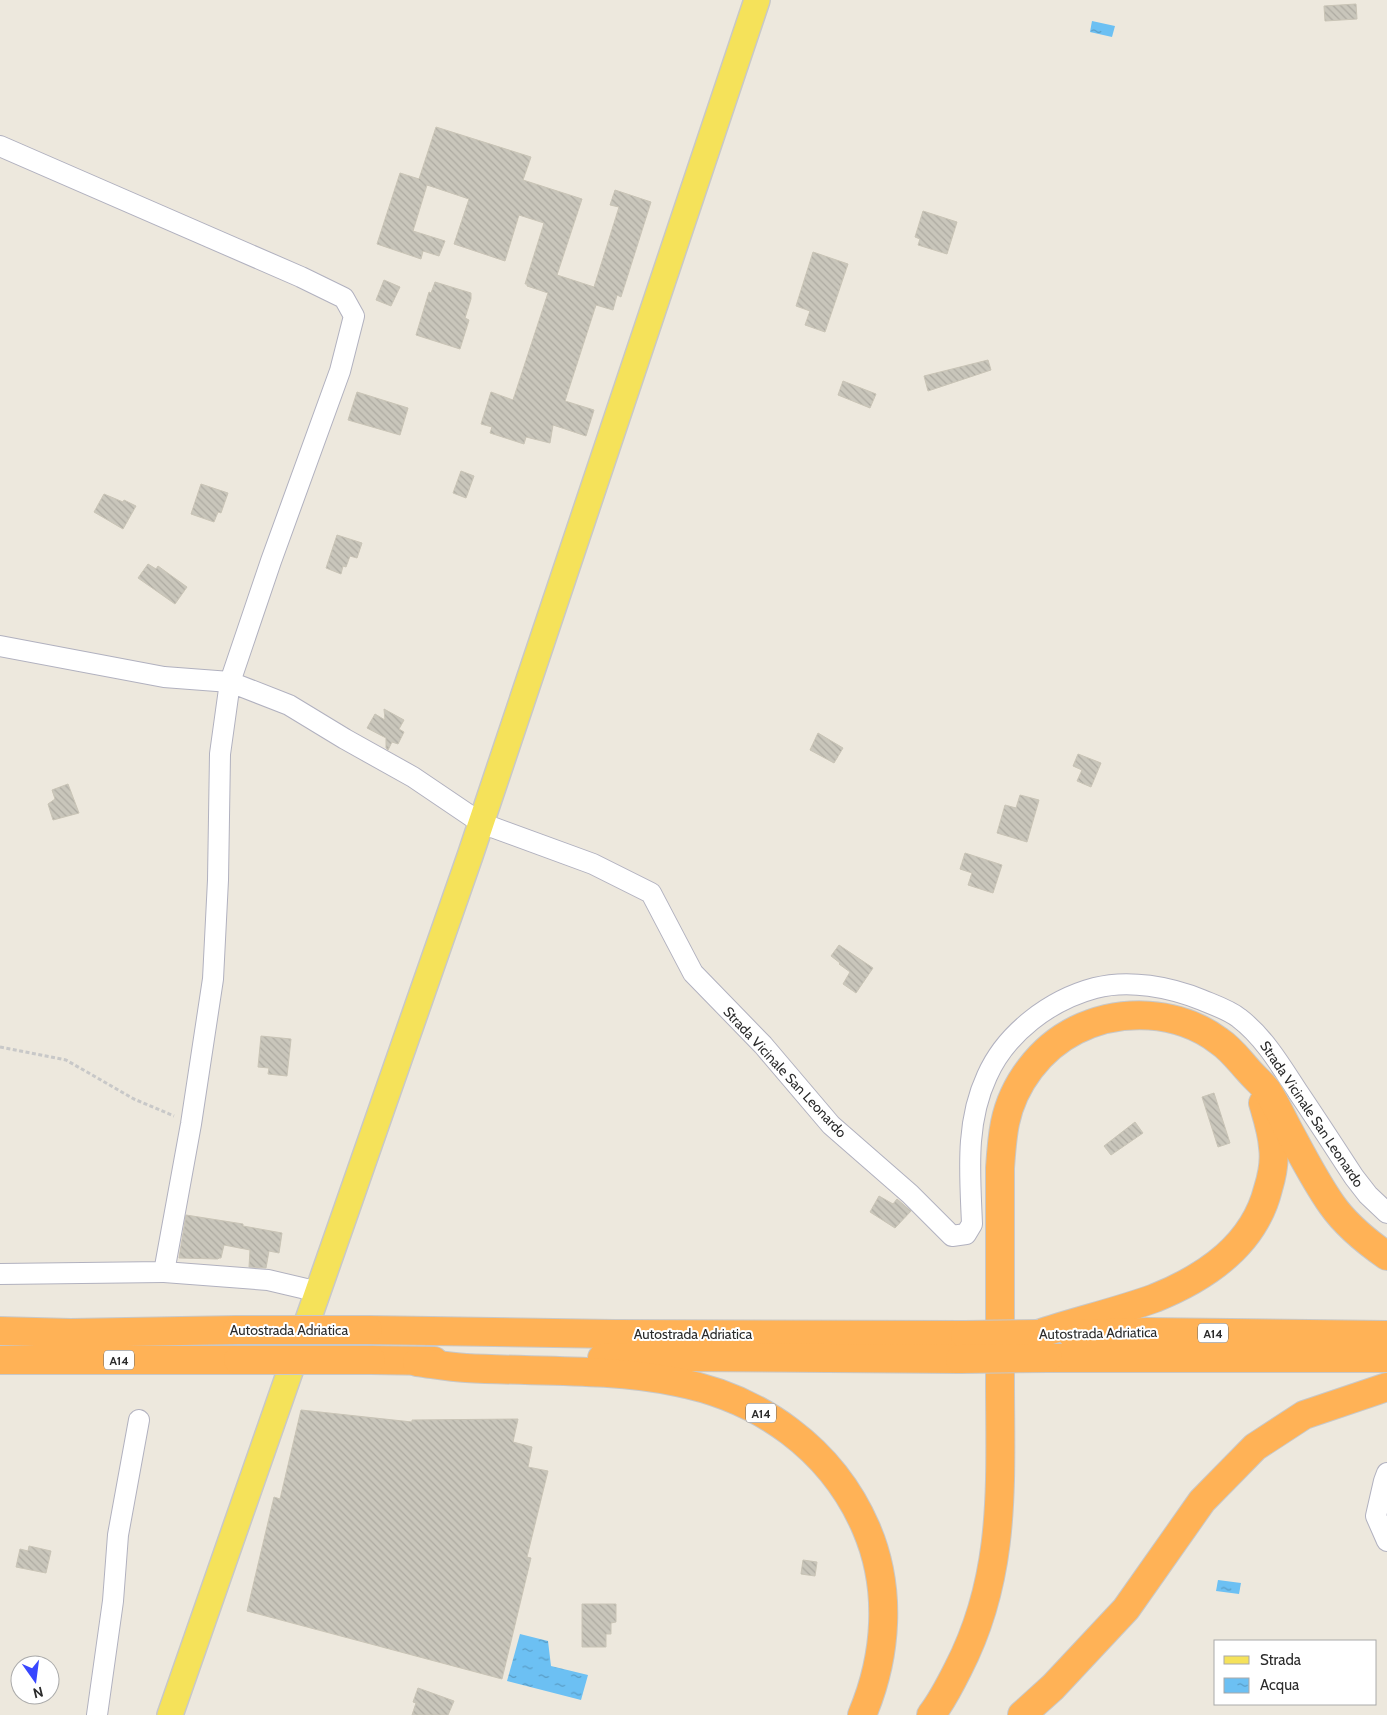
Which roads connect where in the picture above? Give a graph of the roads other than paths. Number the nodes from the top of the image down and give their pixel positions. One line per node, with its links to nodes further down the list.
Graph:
1 (757, 0): 5 (main road)
2 (0, 146): 4 (street)
3 (0, 646): 4 (street)
4 (230, 682): 5 (street); 9 (street)
5 (481, 822): 7 (street, Strada Vicinale San Leonardo); 11 (main road)
6 (1247, 1070): 8 (highway); 14 (highway); 26 (highway)
7 (1387, 1213)
8 (1387, 1256)
9 (164, 1272): 10 (street); 11 (street)
10 (0, 1274)
11 (319, 1292): 24 (main road)
12 (0, 1331): 15 (highway, Autostrada Adriatica / A14, bridge)
13 (1387, 1335): 14 (highway, Autostrada Adriatica / A14)
14 (1043, 1346): 15 (highway, Autostrada Adriatica / A14, bridge); 16 (highway, Autostrada Adriatica / A14)
15 (962, 1347): 18 (highway, Autostrada Adriatica / A14)
16 (1387, 1358)
17 (0, 1360): 18 (highway, Autostrada Adriatica / A14, bridge)
18 (417, 1362): 25 (highway, A14)
19 (1387, 1387): 27 (highway)
20 (139, 1420): 23 (street)
21 (1387, 1473): 22 (street)
22 (1387, 1541)
23 (97, 1715)
24 (170, 1715)
25 (862, 1715)
26 (931, 1715)
27 (1022, 1715)

